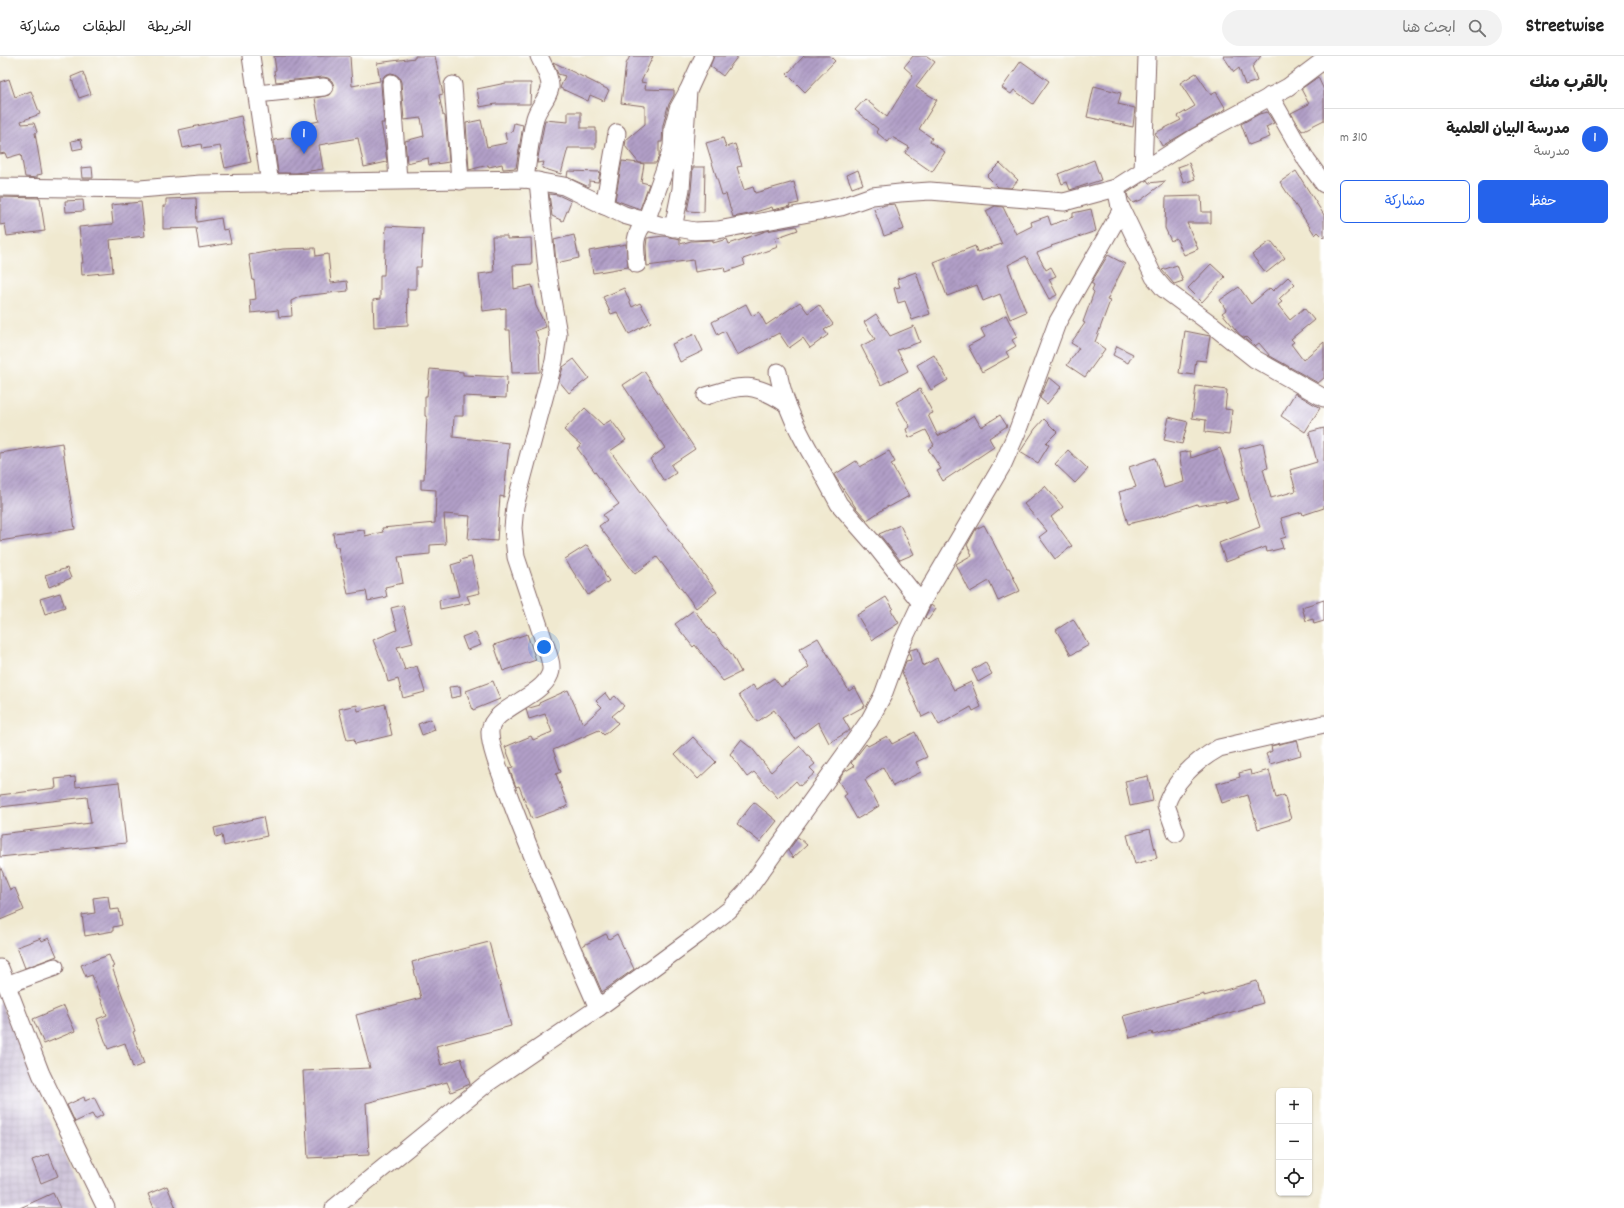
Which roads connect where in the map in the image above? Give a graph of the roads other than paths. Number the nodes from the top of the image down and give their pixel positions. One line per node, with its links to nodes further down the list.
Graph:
1 (251, 56): 10 (street)
2 (539, 56): 15 (street)
3 (704, 56): 9 (street)
4 (1147, 56): 13 (street)
5 (1324, 60): 11 (street)
6 (391, 83): 14 (street)
7 (453, 85): 16 (street)
8 (324, 87): 10 (street)
9 (688, 91): 23 (street); 24 (street)
10 (257, 94): 17 (street)
11 (1270, 96): 13 (street); 18 (street)
12 (617, 133): 21 (street)
13 (1143, 171): 20 (street)
14 (398, 180): 16 (street); 17 (street)
15 (532, 180): 16 (street); 21 (street); 36 (street)
16 (460, 181)
17 (270, 184): 19 (street)
18 (1324, 184)
19 (0, 187)
20 (1116, 188): 22 (street); 24 (street)
21 (604, 206): 23 (street)
22 (1120, 206): 28 (street); 30 (street)
23 (646, 221): 24 (street); 25 (street)
24 (673, 228)
25 (637, 264)
26 (778, 372): 29 (street)
27 (706, 396): 29 (street)
28 (1324, 398)
29 (787, 404): 30 (street)
30 (921, 603): 36 (street)
31 (1324, 724): 32 (street)
32 (1176, 833)
33 (55, 967): 35 (street)
34 (0, 968): 35 (street)
35 (6, 985): 37 (street)
36 (598, 1008): 38 (street)
37 (106, 1208)
38 (334, 1208)

